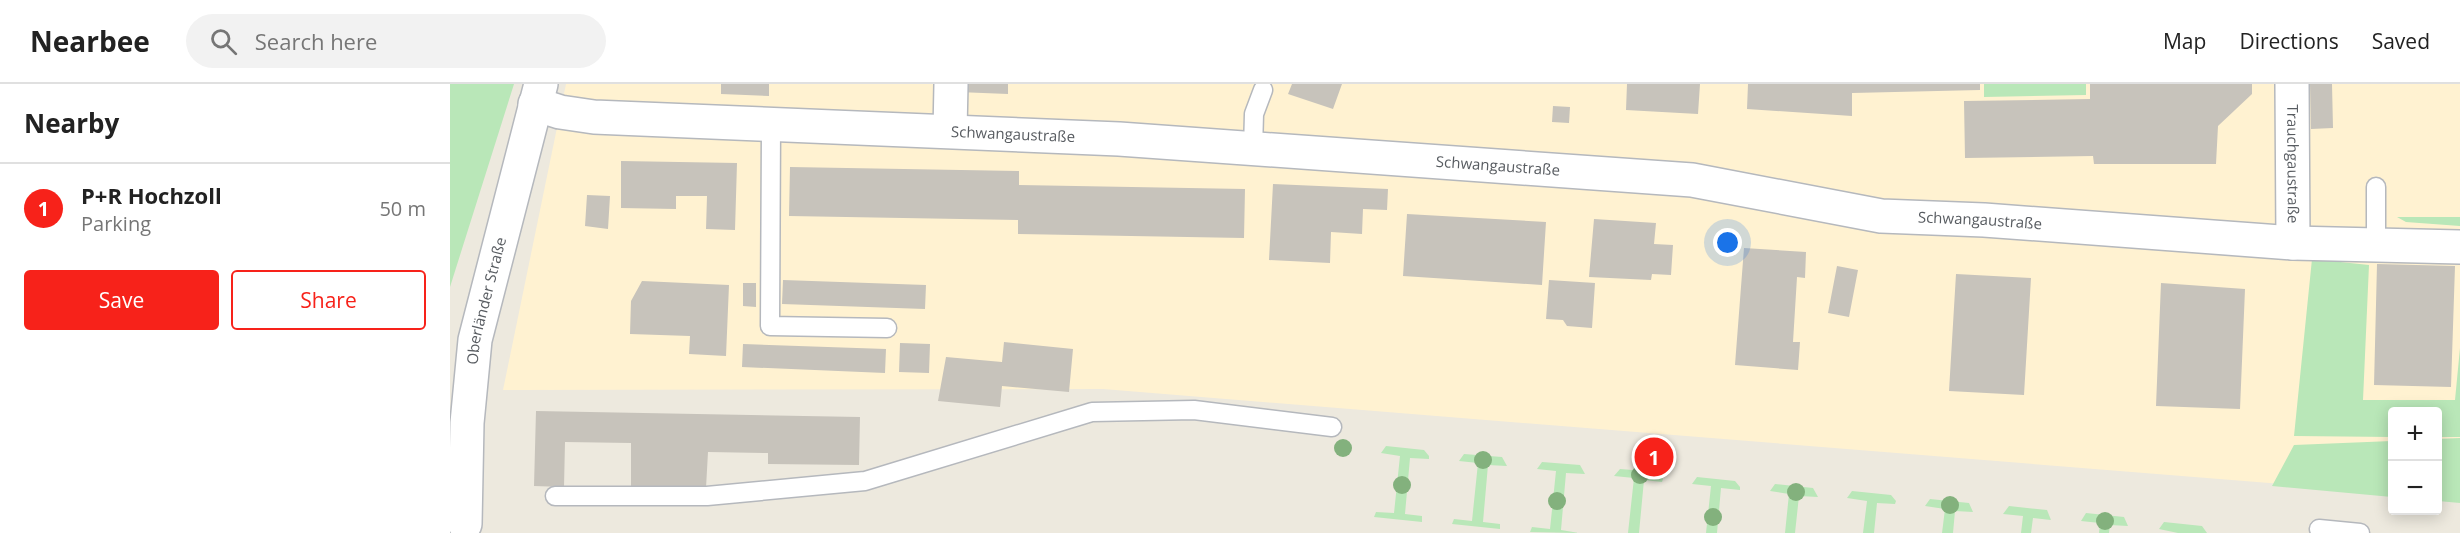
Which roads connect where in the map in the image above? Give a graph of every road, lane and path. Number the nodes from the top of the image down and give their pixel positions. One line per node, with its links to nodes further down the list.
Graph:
1 (951, 84): 6 (street)
2 (2292, 84): 9 (street, Trauchgaustraße)
3 (1263, 90): 7 (lane)
4 (538, 94): 5 (street, Schwangaustraße); 15 (street, Oberländer Straße)
5 (771, 126): 6 (street, Schwangaustraße); 12 (lane)
6 (950, 131): 7 (street, Schwangaustraße)
7 (1253, 149): 9 (street, Schwangaustraße)
8 (2376, 188): 10 (lane)
9 (2293, 243): 10 (street, Schwangaustraße)
10 (2376, 245): 11 (street, Schwangaustraße)
11 (2460, 247)
12 (887, 328)
13 (1332, 427): 14 (lane)
14 (555, 496)
15 (465, 524)
16 (2319, 529): 17 (lane)
17 (2360, 533)

